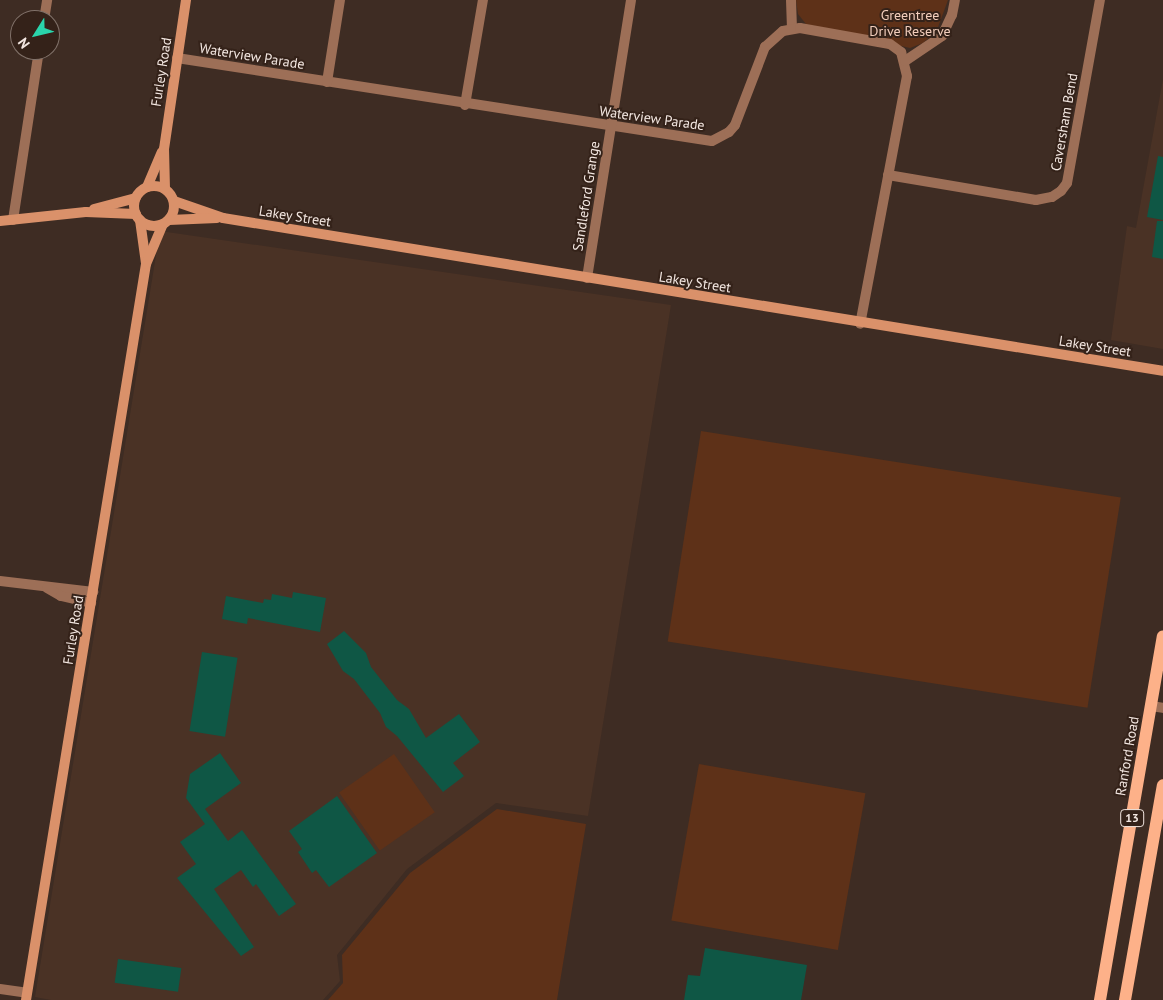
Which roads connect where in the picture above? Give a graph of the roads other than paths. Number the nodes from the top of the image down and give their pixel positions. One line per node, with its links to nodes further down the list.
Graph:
1 (186, 0): 9 (street, Furley Road)
2 (340, 0): 12 (street)
3 (483, 0): 13 (street)
4 (631, 0): 14 (street, Sandleford Grange)
5 (791, 0): 8 (street)
6 (955, 0): 11 (street)
7 (1100, 0): 16 (street, Caversham Bend)
8 (792, 28): 11 (street); 14 (street, Waterview Parade)
9 (177, 58): 12 (street, Waterview Parade); 15 (street, Furley Road)
10 (37, 60): 24 (street)
11 (905, 61): 16 (street)
12 (327, 82): 13 (street, Waterview Parade)
13 (465, 105): 14 (street, Waterview Parade)
14 (611, 126): 28 (street, Sandleford Grange)
15 (164, 149): 17 (street, Furley Road); 18 (street, Furley Road)
16 (888, 175): 29 (street)
17 (147, 187): 18 (street); 19 (street, Lakey Street)
18 (165, 189): 20 (street)
19 (136, 198): 21 (street, Lakey Street); 22 (street)
20 (174, 201): 23 (street, Lakey Street); 26 (street)
21 (86, 212): 22 (street, Lakey Street); 24 (street, Lakey Street)
22 (138, 217): 26 (street, Lakey Street); 27 (street, Furley Road)
23 (223, 218): 26 (street, Lakey Street); 28 (street, Lakey Street)
24 (13, 220): 25 (street, Lakey Street)
25 (0, 221)
26 (166, 222): 27 (street, Furley Road)
27 (146, 264): 32 (street, Furley Road)
28 (587, 278): 29 (street, Lakey Street)
29 (860, 324): 30 (street, Lakey Street)
30 (1163, 371)
31 (0, 581): 32 (street)
32 (92, 598): 38 (street, Furley Road)
33 (1163, 636): 34 (main road, Ranford Road / 13)
34 (1158, 690): 35 (main road, Ranford Road / 13)
35 (1157, 707): 39 (main road, Ranford Road / 13)
36 (1163, 785): 40 (main road, 13)
37 (0, 989): 38 (street)
38 (27, 996)
39 (1100, 1000)
40 (1124, 1000)

